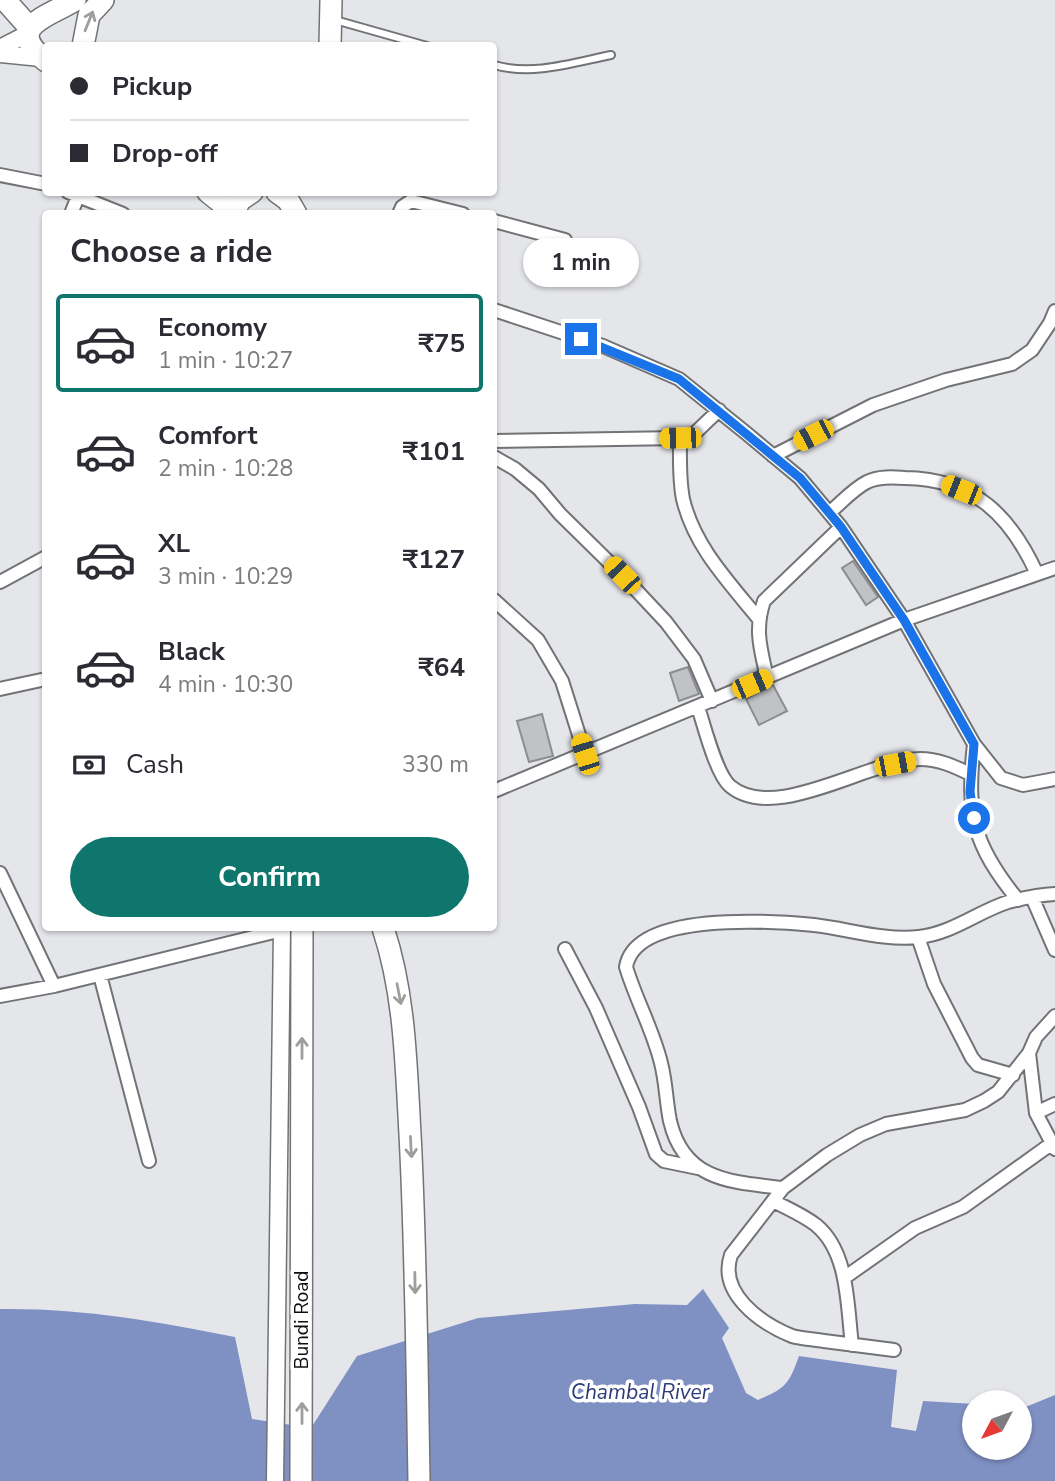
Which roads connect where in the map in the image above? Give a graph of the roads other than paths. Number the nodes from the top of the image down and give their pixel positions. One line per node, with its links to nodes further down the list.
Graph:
1 (5, 0): 6 (main road)
2 (22, 0): 6 (main road)
3 (75, 0): 6 (main road)
4 (103, 0): 7 (main road, one-way to 4)
5 (332, 9): 8 (main road); 9 (lane)
6 (31, 27): 10 (street); 13 (main road)
7 (84, 42)
8 (330, 42)
9 (417, 42)
10 (0, 48)
11 (0, 54): 14 (street)
12 (611, 55): 15 (lane)
13 (42, 56)
14 (42, 59)
15 (497, 66)
16 (0, 175): 17 (street)
17 (42, 183)
18 (78, 196): 21 (street)
19 (213, 196): 22 (main road)
20 (246, 196): 23 (main road)
21 (113, 210)
22 (229, 210)
23 (235, 210)
24 (401, 210): 25 (street)
25 (447, 210)
26 (497, 222): 27 (street)
27 (565, 240)
28 (497, 311): 30 (street)
29 (1055, 311): 33 (street)
30 (719, 410): 31 (street); 33 (street)
31 (680, 438): 32 (street); 42 (street)
32 (497, 440)
33 (773, 456): 35 (street)
34 (497, 459): 47 (street)
35 (830, 513): 36 (street); 39 (street)
36 (841, 527): 42 (street); 43 (street)
37 (42, 559): 40 (street)
38 (1055, 568): 39 (street)
39 (1037, 574): 43 (street)
40 (0, 583)
41 (497, 603): 50 (street)
42 (758, 618): 44 (street)
43 (904, 620): 44 (street); 49 (street)
44 (767, 678): 47 (street)
45 (42, 680): 46 (street)
46 (0, 689)
47 (712, 701): 48 (street)
48 (698, 707): 50 (street); 51 (street)
49 (974, 744): 51 (street); 52 (street)
50 (585, 754): 53 (street)
51 (970, 774): 57 (street)
52 (1055, 779)
53 (497, 790)
54 (0, 873): 66 (street)
55 (1055, 894): 56 (street)
56 (1032, 897): 57 (street); 64 (street)
57 (1017, 900): 62 (street)
58 (277, 931): 65 (street)
59 (289, 931): 82 (main road, Bundi Road, one-way to 59)
60 (289, 931): 81 (street)
61 (384, 931): 83 (main road, one-way to 83)
62 (918, 937): 70 (street); 75 (street)
63 (565, 949): 75 (street)
64 (1055, 950)
65 (100, 975): 66 (street); 74 (street)
66 (54, 986): 67 (street)
67 (0, 996)
68 (1055, 1016): 69 (street)
69 (1029, 1053): 70 (street); 72 (street)
70 (1013, 1075): 76 (street)
71 (1055, 1104): 72 (street)
72 (1036, 1113): 73 (street)
73 (1053, 1147): 78 (street)
74 (149, 1161)
75 (698, 1168): 76 (street)
76 (783, 1188): 77 (street)
77 (773, 1200): 78 (street); 79 (street)
78 (844, 1278): 79 (street)
79 (852, 1345): 80 (street)
80 (894, 1350)
81 (275, 1481)
82 (302, 1481)
83 (419, 1481)

